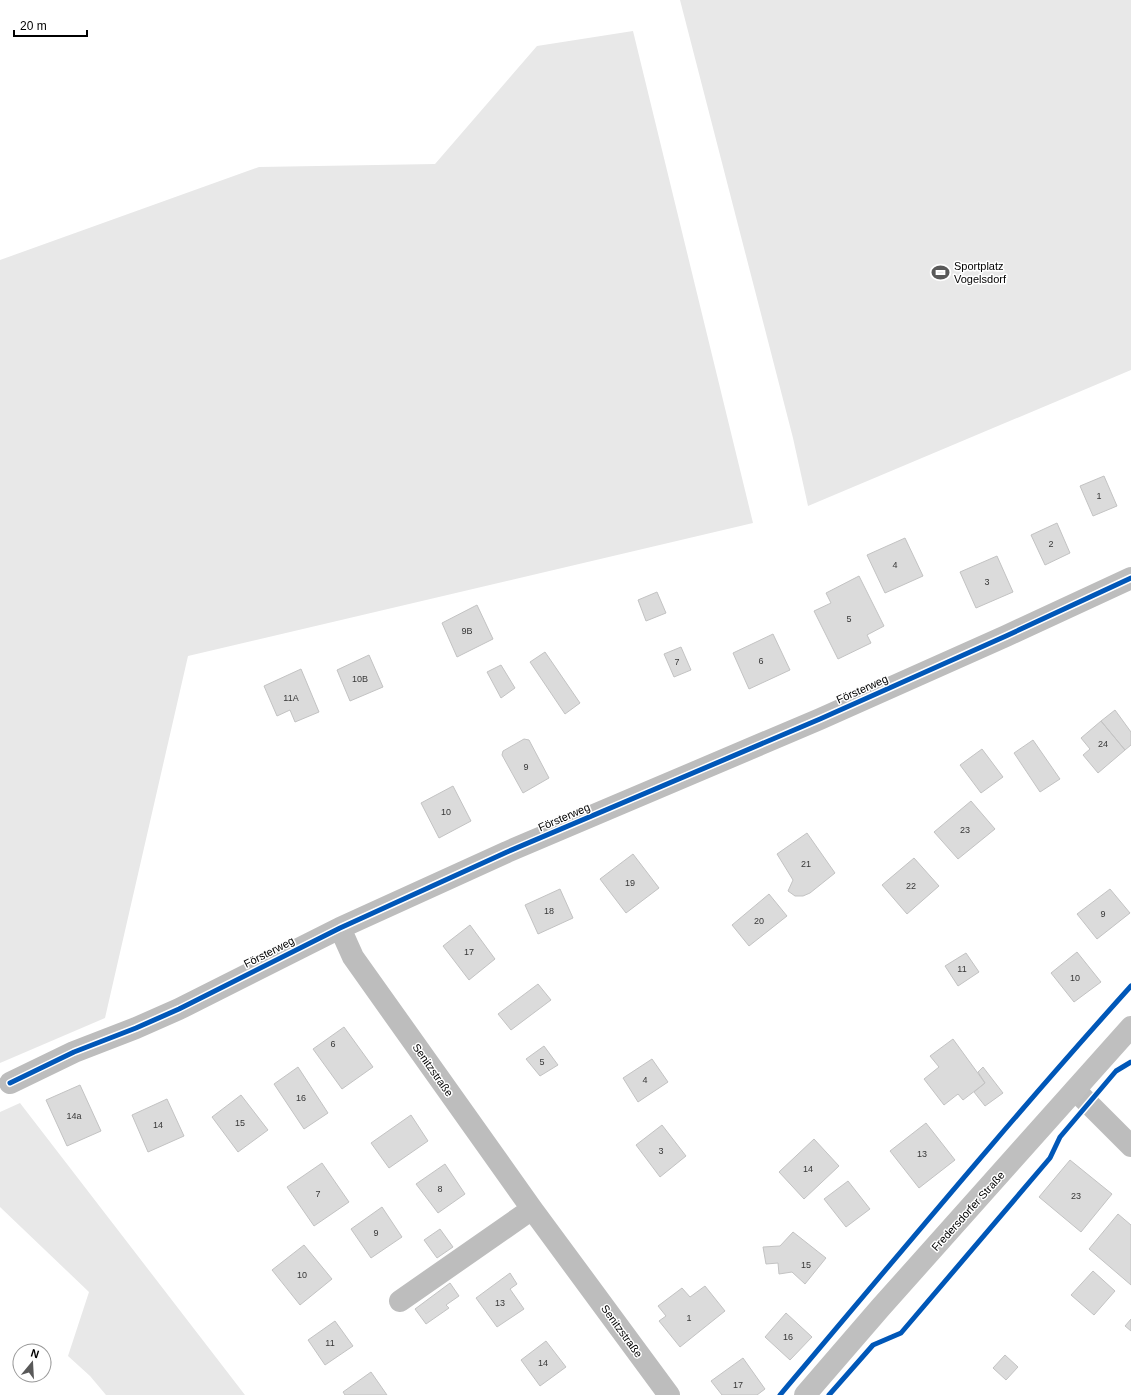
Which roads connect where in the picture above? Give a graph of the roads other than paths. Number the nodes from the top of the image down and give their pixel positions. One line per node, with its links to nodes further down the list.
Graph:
1 (1131, 578): 2 (street, Försterweg)
2 (340, 928): 4 (street, Försterweg); 7 (street, Senitzstraße)
3 (1131, 1027): 5 (street, Fredersdorfer Straße)
4 (10, 1083)
5 (1075, 1090): 6 (street); 10 (street, Fredersdorfer Straße)
6 (1131, 1146)
7 (532, 1209): 8 (street); 9 (street, Senitzstraße)
8 (400, 1301)
9 (669, 1395)
10 (805, 1395)

